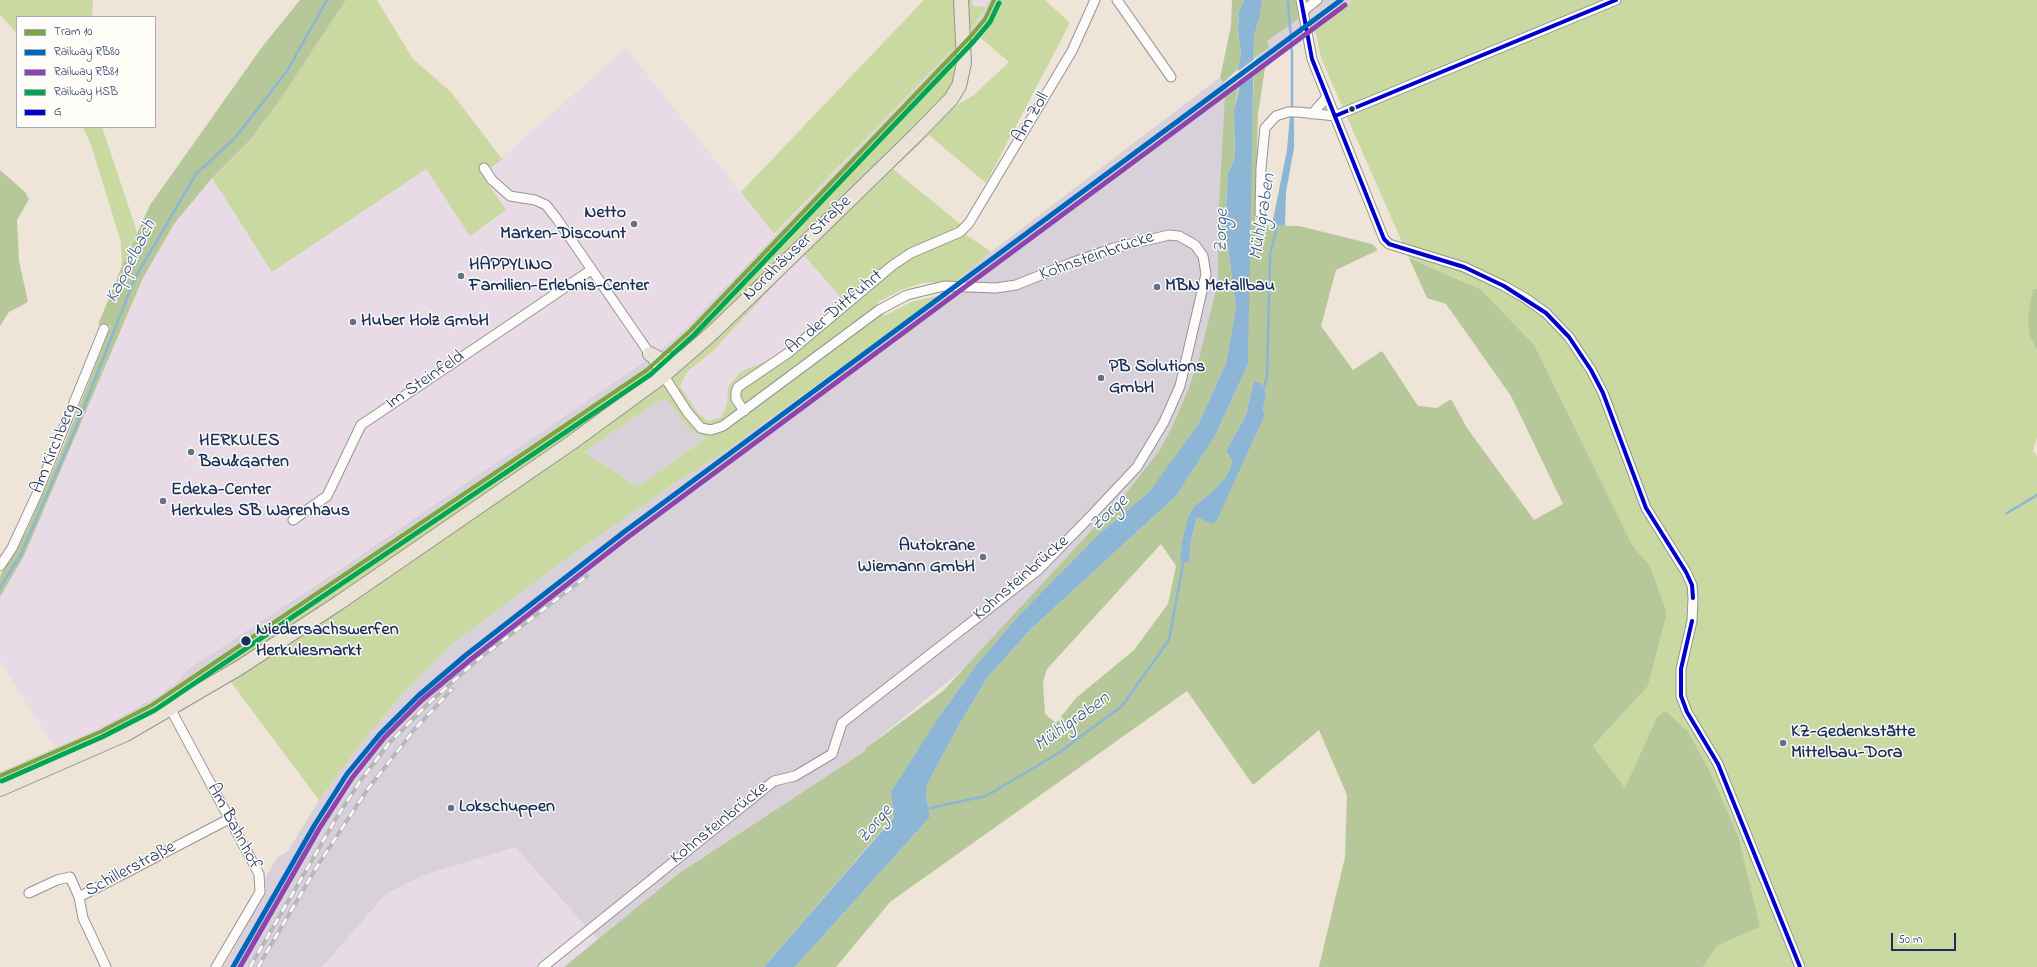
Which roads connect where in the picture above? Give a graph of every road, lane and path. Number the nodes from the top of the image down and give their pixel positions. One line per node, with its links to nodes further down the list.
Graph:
1 (961, 0): 18 (main road, Nordhäuser Straße)
2 (1095, 0): 14 (street, Am Zoll)
3 (1117, 0): 8 (street)
4 (1301, 0): 7 (street)
5 (1317, 0): 7 (street)
6 (1616, 0): 11 (street)
7 (1303, 11): 9 (street)
8 (1171, 77)
9 (1327, 97): 10 (street); 11 (street)
10 (1312, 114): 11 (street); 13 (street)
11 (1335, 116): 31 (street)
12 (484, 168): 15 (street)
13 (1260, 213)
14 (960, 232): 20 (street, An der Dittfuhrt)
15 (591, 270): 17 (street); 21 (street, Im Steinfeld)
16 (104, 329): 22 (street, Am Kirchberg)
17 (650, 354): 18 (main road); 19 (street)
18 (685, 357): 19 (main road, Nordhäuser Straße)
19 (664, 375): 20 (street, Kohnsteinbrücke); 23 (main road, Nordhäuser Straße)
20 (744, 411): 30 (street, Kohnsteinbrücke)
21 (293, 520)
22 (0, 566)
23 (170, 708): 24 (main road, Nordhäuser Straße); 25 (street, Am Bahnhof)
24 (0, 789)
25 (229, 819): 27 (street, Schillerstraße); 29 (street, Am Bahnhof)
26 (29, 893): 27 (street)
27 (79, 897): 28 (street, Schillerstraße)
28 (106, 967)
29 (216, 967)
30 (543, 967)
31 (1800, 967)

